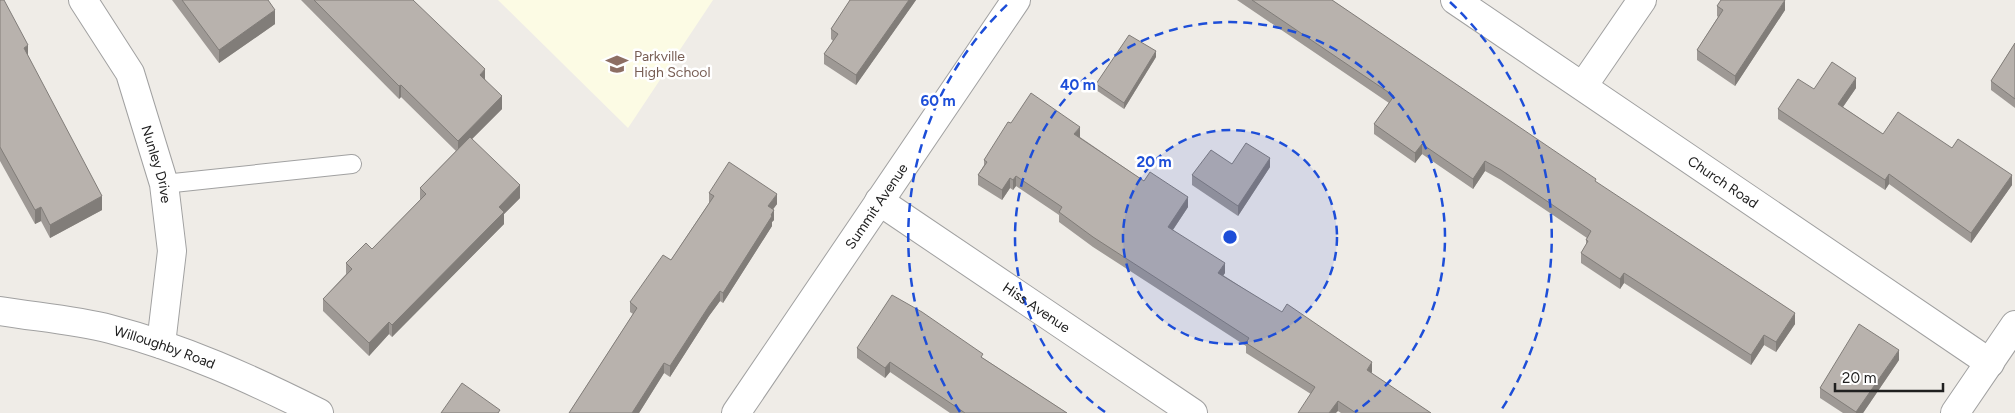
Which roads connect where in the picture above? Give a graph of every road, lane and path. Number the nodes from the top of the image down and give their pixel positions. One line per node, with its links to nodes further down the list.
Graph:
1 (83, 0): 7 (street, Nunley Drive)
2 (1016, 0): 8 (street, Summit Avenue)
3 (1455, 0): 5 (street, Church Road)
4 (1642, 0): 5 (street)
5 (1583, 86): 12 (street, Church Road)
6 (352, 164): 7 (lane)
7 (164, 184): 11 (street, Nunley Drive)
8 (879, 201): 14 (street, Summit Avenue); 15 (street, Hiss Avenue)
9 (0, 311): 11 (street, Willoughby Road)
10 (2015, 325): 12 (street)
11 (161, 344): 13 (street, Willoughby Road)
12 (1990, 363): 16 (street)
13 (319, 413)
14 (736, 413)
15 (1193, 413)
16 (1956, 413)

